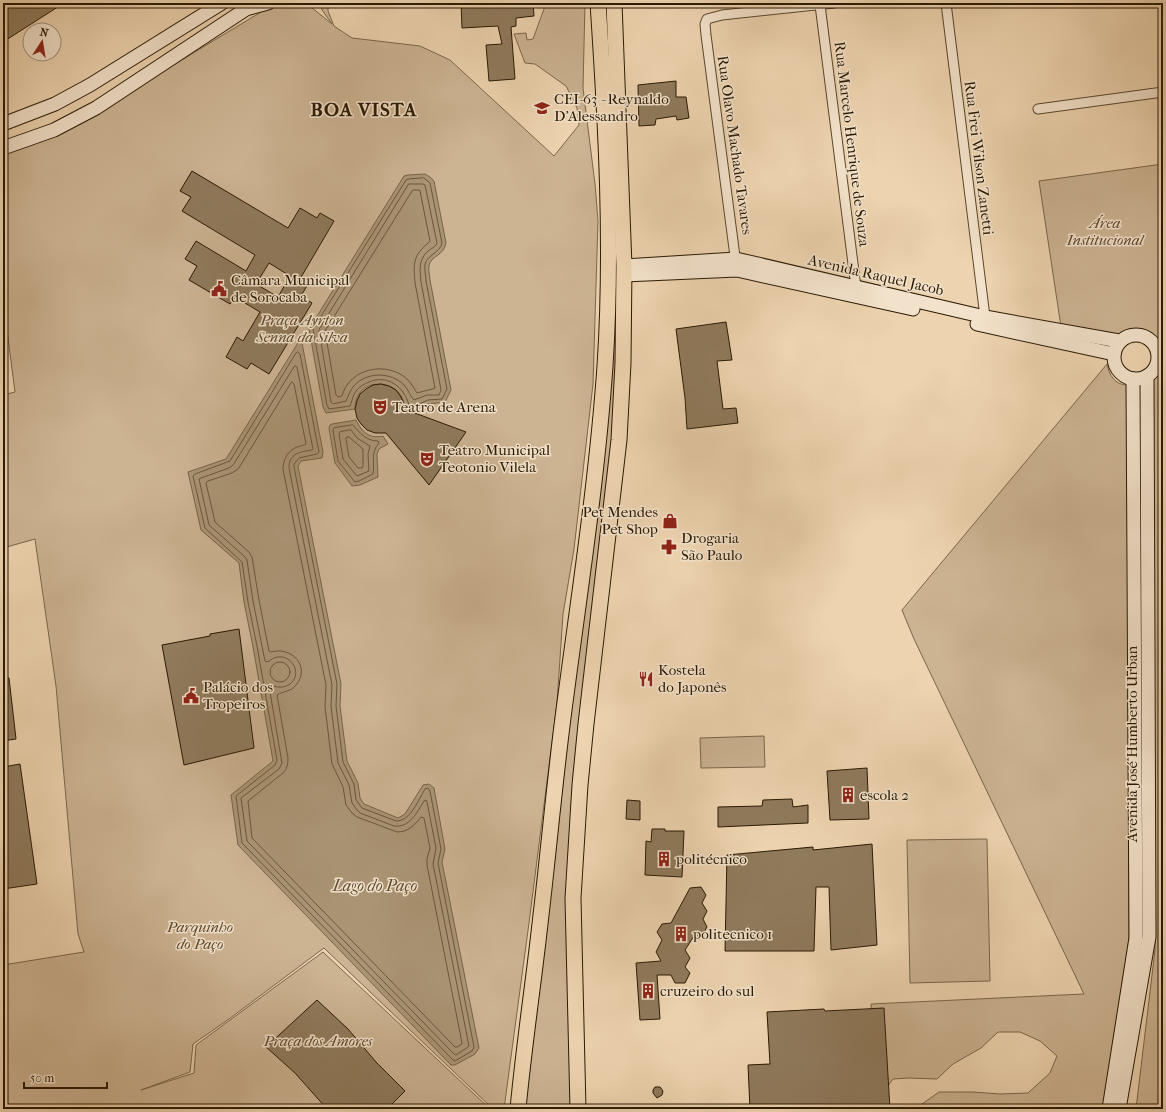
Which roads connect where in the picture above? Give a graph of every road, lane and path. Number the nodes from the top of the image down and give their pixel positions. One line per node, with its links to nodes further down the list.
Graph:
1 (222, 3): 10 (street)
2 (268, 3): 11 (street)
3 (598, 3): 20 (main road)
4 (614, 3): 13 (main road)
5 (834, 3): 7 (street)
6 (946, 3): 15 (street, Rua Frei Wilson Zanetti)
7 (820, 5): 12 (street, Rua Olavo Machado Tavares); 14 (street, Rua Marcelo Henrique de Souza)
8 (1163, 92): 9 (street)
9 (1038, 109)
10 (3, 124)
11 (3, 148)
12 (736, 265): 13 (street, Avenida Raquel Jacob); 14 (street, Avenida Raquel Jacob); 17 (street, Avenida Raquel Jacob)
13 (624, 270): 21 (main road)
14 (856, 287): 15 (street, Avenida Raquel Jacob)
15 (985, 317): 16 (street, Avenida Raquel Jacob)
16 (1120, 342): 17 (street); 18 (street)
17 (1114, 354): 19 (street)
18 (1147, 376): 19 (street); 23 (street, Avenida José Humberto Urban)
19 (1133, 379): 22 (street, Avenida José Humberto Urban)
20 (518, 1109)
21 (578, 1109)
22 (1109, 1109)
23 (1119, 1109)

